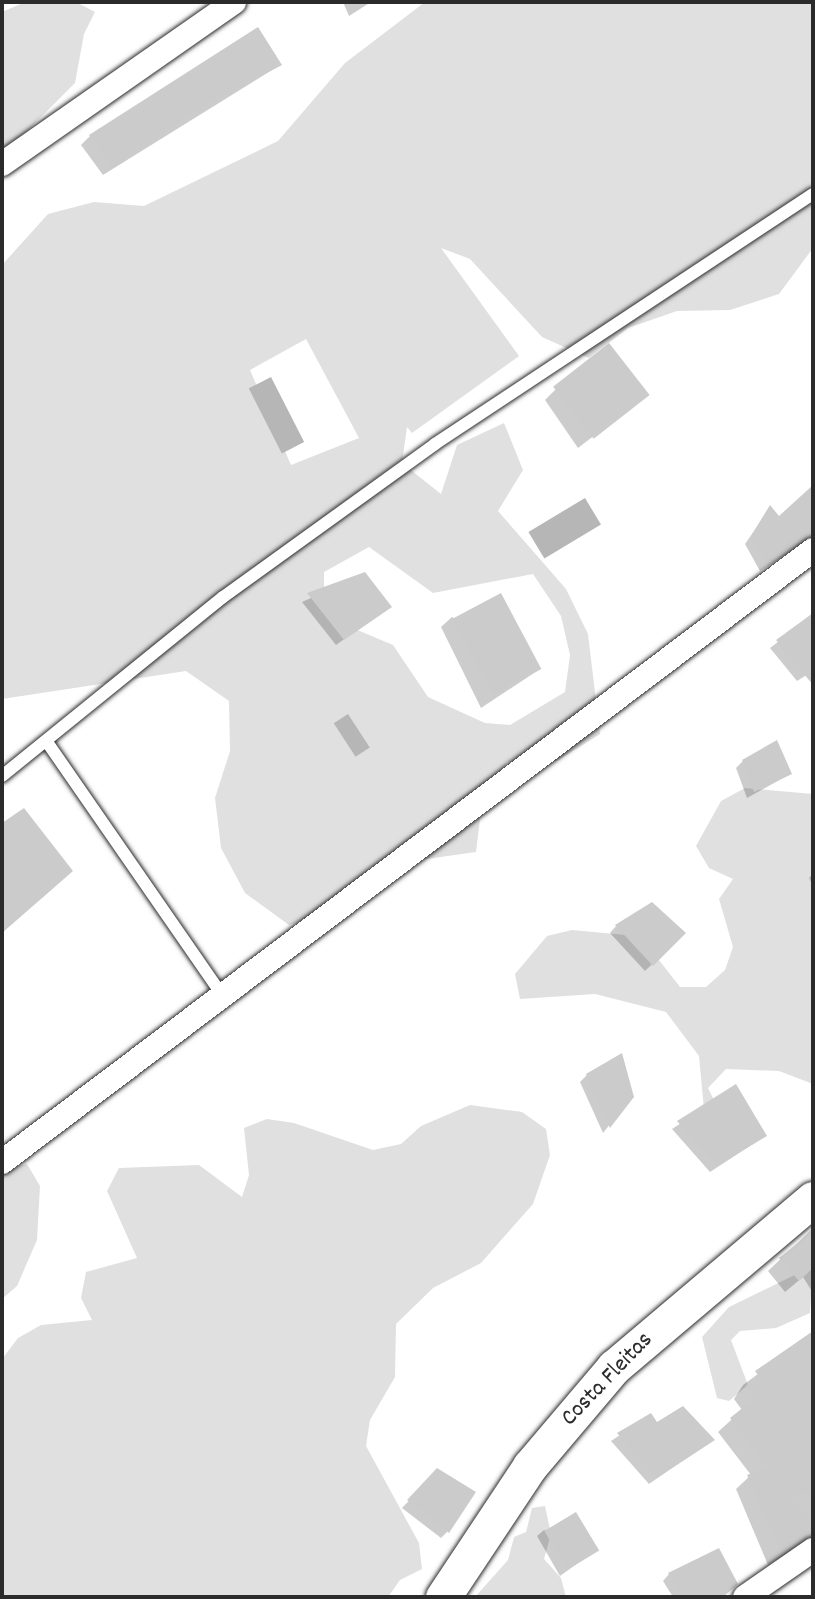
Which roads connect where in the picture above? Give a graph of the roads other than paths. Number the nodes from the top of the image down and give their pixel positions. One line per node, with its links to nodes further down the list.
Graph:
1 (234, 2): 2 (street)
2 (2, 163)
3 (813, 194): 5 (lane)
4 (813, 550): 7 (street)
5 (47, 742): 6 (lane); 7 (lane)
6 (2, 776)
7 (223, 996): 8 (street)
8 (2, 1162)
9 (813, 1199): 11 (main road, Costa Fleitas)
10 (813, 1550): 12 (street)
11 (443, 1597)
12 (746, 1597)

